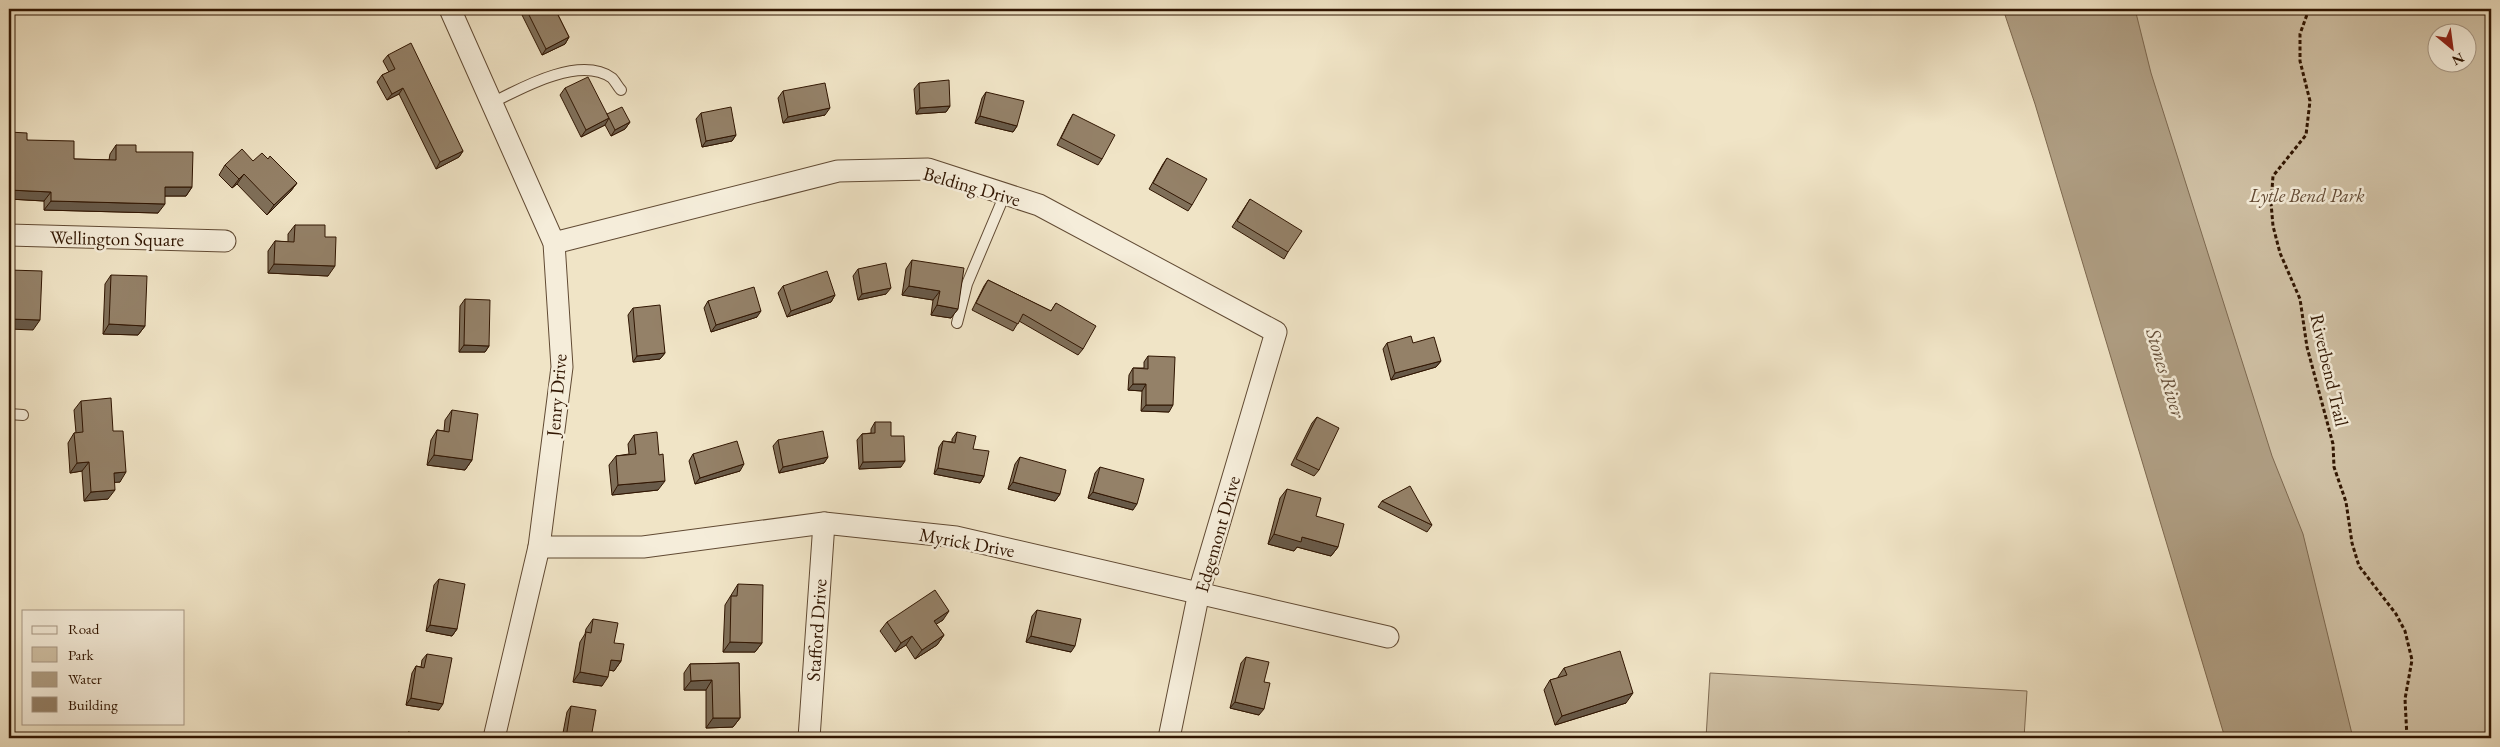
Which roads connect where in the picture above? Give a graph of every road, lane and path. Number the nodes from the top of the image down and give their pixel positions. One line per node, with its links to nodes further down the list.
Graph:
1 (450, 9): 4 (street, Jenry Drive)
2 (2309, 9): 20 (path, Riverbend Trail)
3 (621, 90): 4 (lane)
4 (492, 103): 8 (street, Jenry Drive)
5 (1005, 194): 8 (street, Belding Drive); 9 (lane); 10 (street, Belding Drive)
6 (9, 235): 7 (street, Wellington Square)
7 (225, 241)
8 (554, 243): 14 (street, Jenry Drive)
9 (957, 323)
10 (1276, 332): 15 (street, Edgemont Drive)
11 (9, 414): 12 (lane)
12 (23, 415)
13 (824, 523): 14 (street, Myrick Drive); 15 (street, Myrick Drive); 18 (street, Stafford Drive)
14 (539, 547): 17 (street, Jenry Drive)
15 (1199, 592): 16 (street, Myrick Drive); 19 (street, Edgemont Drive)
16 (1388, 637)
17 (494, 738)
18 (809, 738)
19 (1169, 738)
20 (2406, 738)

